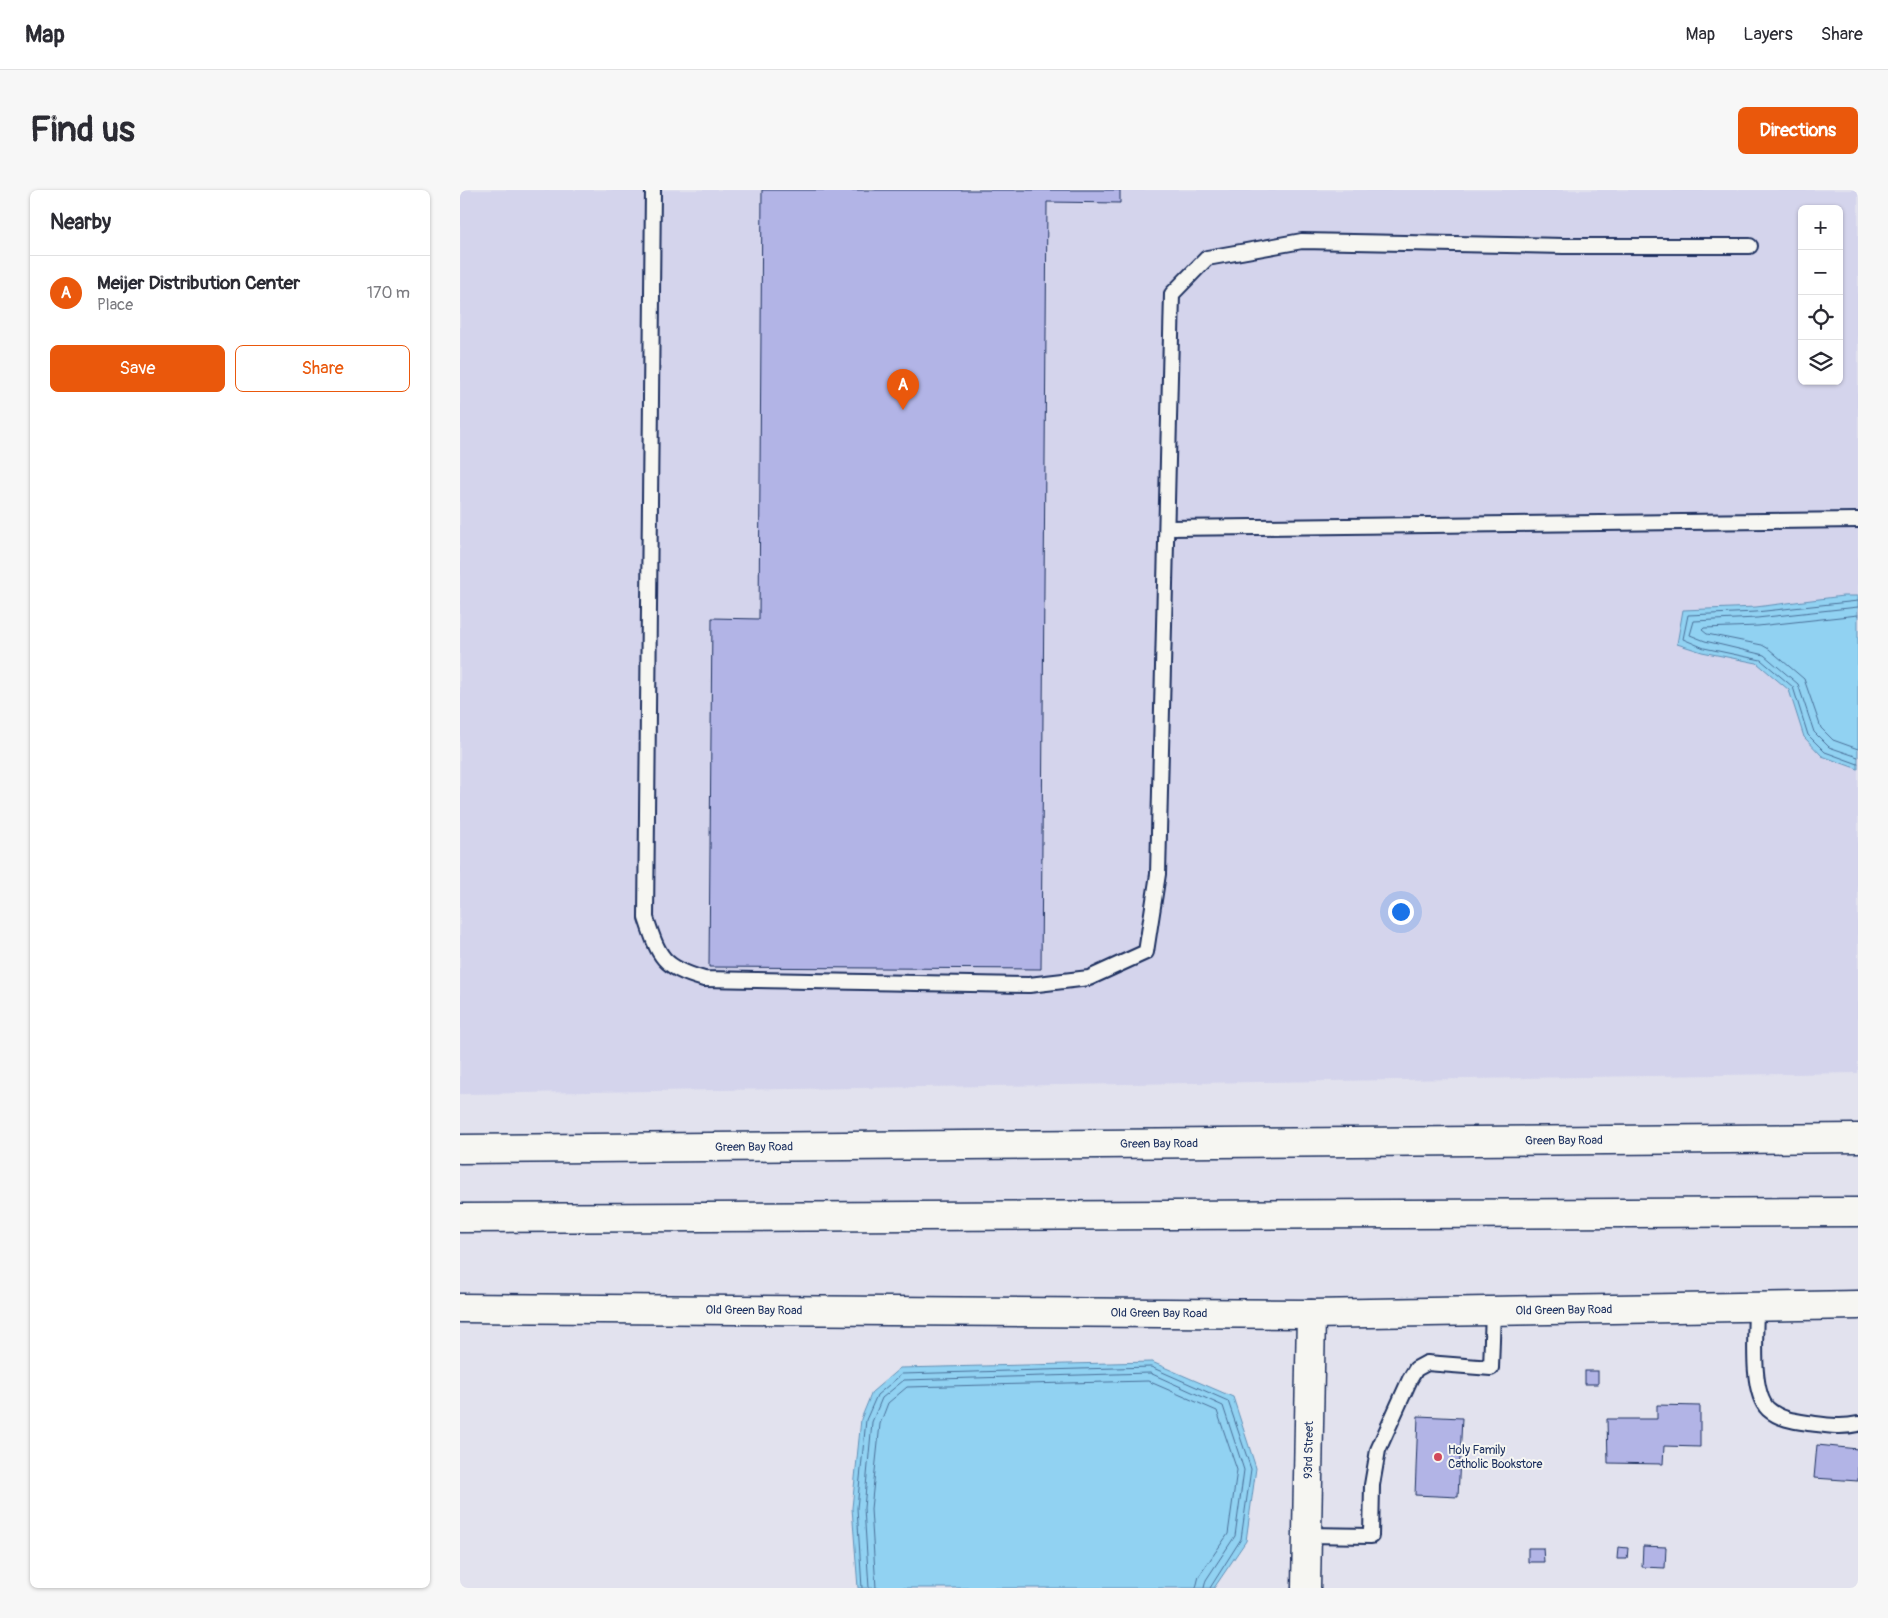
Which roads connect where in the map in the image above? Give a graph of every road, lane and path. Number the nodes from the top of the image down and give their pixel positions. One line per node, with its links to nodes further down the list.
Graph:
1 (653, 190): 4 (lane)
2 (1750, 246): 4 (lane)
3 (1858, 520): 4 (lane)
4 (1167, 528)
5 (1858, 1138): 6 (main road, Green Bay Road)
6 (460, 1149)
7 (1858, 1212): 8 (main road)
8 (460, 1218)
9 (1858, 1305): 10 (main road, Old Green Bay Road)
10 (1756, 1307): 12 (main road, Old Green Bay Road); 14 (lane)
11 (460, 1308): 13 (main road, Old Green Bay Road)
12 (1493, 1311): 13 (main road, Old Green Bay Road); 15 (lane)
13 (1311, 1314): 15 (main road, 93rd Street)
14 (1858, 1424)
15 (1307, 1535): 16 (main road, 93rd Street)
16 (1306, 1588)

